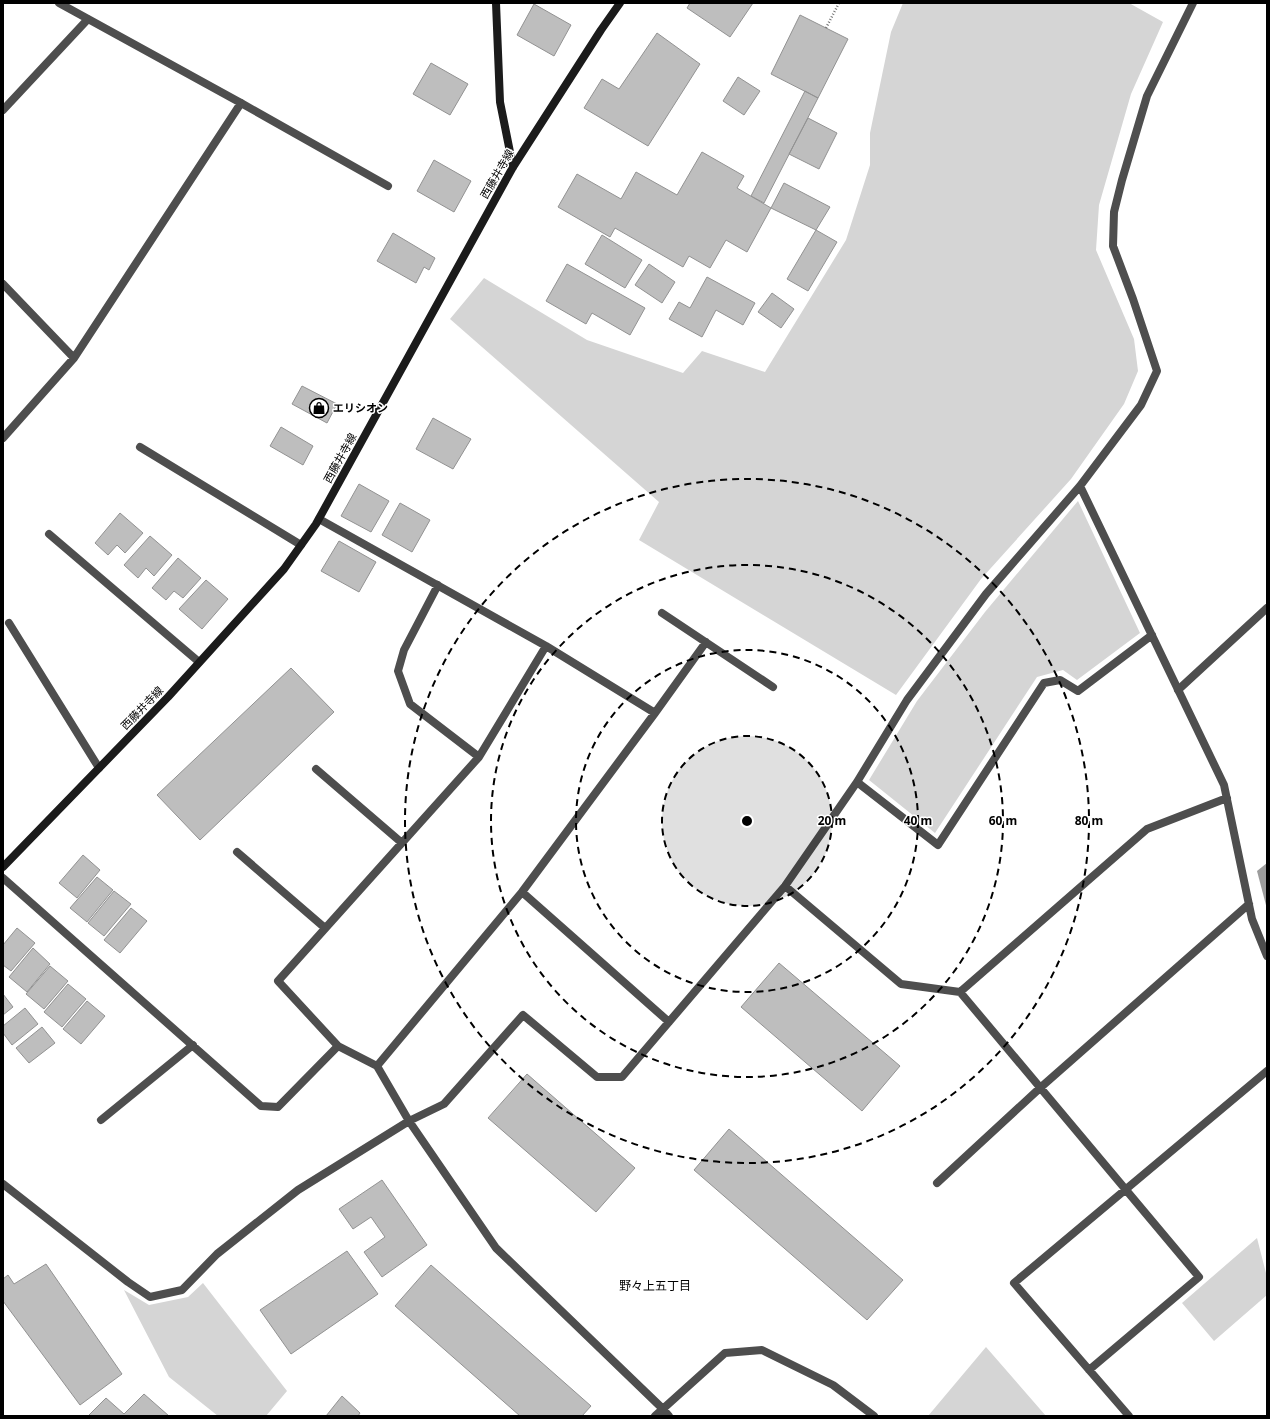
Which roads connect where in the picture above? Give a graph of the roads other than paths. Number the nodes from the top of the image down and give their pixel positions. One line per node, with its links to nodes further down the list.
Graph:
1 (59, 3): 5 (street)
2 (496, 3): 8 (main road)
3 (620, 3): 8 (main road, 西藤井寺線)
4 (1193, 3): 14 (street)
5 (88, 19): 6 (street); 7 (street)
6 (241, 103): 9 (street); 11 (street)
7 (3, 110)
8 (513, 167): 15 (main road, 西藤井寺線)
9 (388, 186)
10 (3, 284): 11 (street)
11 (74, 358): 12 (street)
12 (3, 438)
13 (140, 447): 17 (street)
14 (1080, 486): 22 (street); 32 (street)
15 (319, 518): 17 (main road, 西藤井寺線); 18 (street)
16 (50, 534): 25 (street)
17 (301, 545): 25 (main road, 西藤井寺線)
18 (438, 585): 24 (street); 29 (street)
19 (1267, 608): 27 (street)
20 (662, 613): 23 (street)
21 (9, 623): 30 (street)
22 (1152, 635): 27 (street); 32 (street)
23 (706, 642): 26 (street); 28 (street)
24 (546, 646): 28 (street); 29 (street)
25 (199, 662): 30 (main road, 西藤井寺線)
26 (773, 688)
27 (1178, 690): 33 (street)
28 (655, 713): 39 (street)
29 (479, 757): 34 (street)
30 (99, 768): 36 (main road, 西藤井寺線)
31 (316, 768): 34 (street)
32 (858, 782): 38 (street)
33 (1227, 798): 40 (street); 43 (street)
34 (402, 843): 41 (street)
35 (237, 852): 41 (street)
36 (3, 867)
37 (3, 878): 45 (street)
38 (785, 886): 43 (street); 44 (street)
39 (522, 892): 44 (street); 47 (street)
40 (1249, 904): 42 (street); 49 (street)
41 (325, 928): 46 (street)
42 (1267, 956)
43 (960, 992): 49 (street)
44 (669, 1022): 51 (street)
45 (193, 1045): 46 (street); 50 (street)
46 (338, 1046): 47 (street)
47 (377, 1066): 51 (street)
48 (1267, 1071): 54 (street)
49 (1040, 1088): 52 (street); 54 (street)
50 (101, 1120)
51 (409, 1121): 53 (street); 56 (street)
52 (937, 1183)
53 (3, 1184)
54 (1125, 1190): 55 (street); 55 (street)
55 (1089, 1370): 60 (street)
56 (663, 1409): 57 (street); 58 (street); 59 (street)
57 (655, 1416)
58 (669, 1416)
59 (874, 1416)
60 (1129, 1416)

